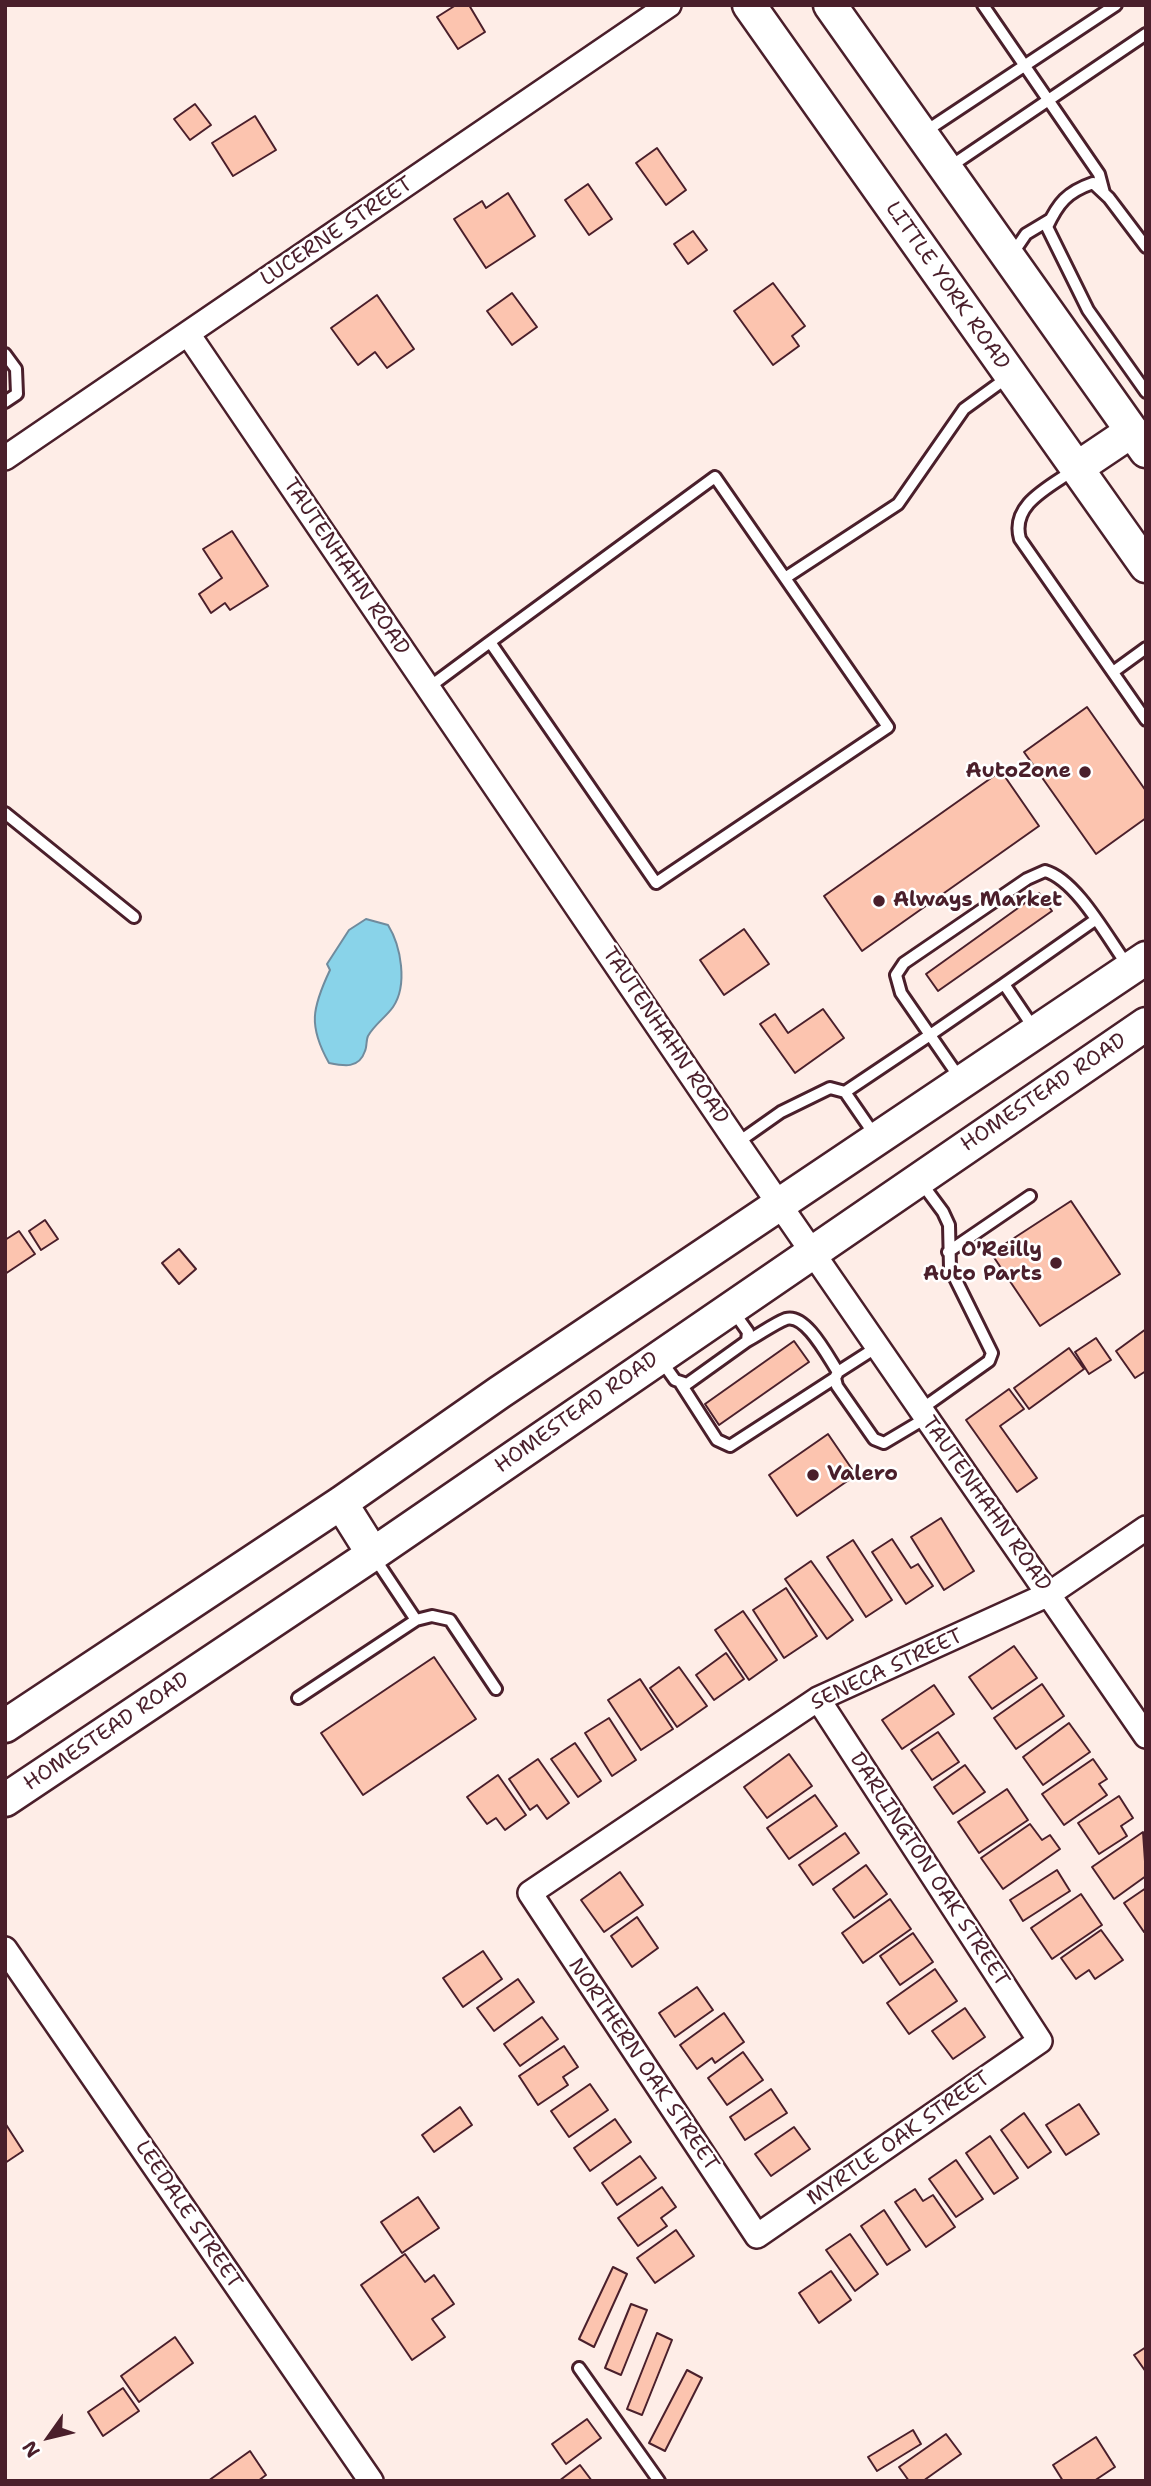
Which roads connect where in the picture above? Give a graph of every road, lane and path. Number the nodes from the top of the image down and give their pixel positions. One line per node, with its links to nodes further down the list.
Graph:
1 (669, 5): 15 (street, LUCERNE STREET)
2 (749, 5): 17 (main road, LITTLE YORK ROAD)
3 (830, 5): 9 (main road)
4 (983, 5): 7 (lane)
5 (1116, 5): 7 (lane)
6 (1146, 34): 8 (lane)
7 (1025, 67): 8 (lane); 9 (lane)
8 (1048, 100): 10 (lane); 11 (lane)
9 (922, 134): 10 (main road)
10 (946, 169): 14 (main road)
11 (1104, 194): 12 (lane); 13 (lane)
12 (1051, 219): 14 (lane); 18 (lane)
13 (1146, 247)
14 (1010, 259): 20 (main road)
15 (188, 334): 21 (street, LUCERNE STREET); 28 (street, TAUTENHAHN ROAD)
16 (5, 354): 19 (lane)
17 (1011, 375): 22 (main road, LITTLE YORK ROAD); 24 (lane)
18 (1146, 392)
19 (5, 402)
20 (1139, 436): 22 (main road)
21 (5, 458)
22 (1077, 468): 23 (main road, LITTLE YORK ROAD); 27 (lane)
23 (1146, 566)
24 (785, 579): 25 (lane); 25 (lane)
25 (490, 642): 28 (lane)
26 (1146, 648): 27 (lane)
27 (1112, 672): 29 (lane)
28 (428, 688): 41 (street, TAUTENHAHN ROAD)
29 (1146, 720)
30 (5, 813): 31 (lane)
31 (134, 917)
32 (1095, 920): 33 (lane); 34 (lane); 37 (lane)
33 (1138, 964): 36 (main road)
34 (1004, 984): 36 (lane); 37 (lane)
35 (1146, 1024): 42 (main road, HOMESTEAD ROAD)
36 (1037, 1032): 38 (main road)
37 (930, 1035): 38 (lane); 39 (lane)
38 (963, 1082): 40 (main road)
39 (845, 1093): 40 (lane); 41 (lane)
40 (878, 1140): 44 (main road)
41 (737, 1143): 44 (street, TAUTENHAHN ROAD)
42 (918, 1178): 45 (main road, HOMESTEAD ROAD); 46 (lane)
43 (1030, 1196): 46 (lane)
44 (780, 1206): 45 (street, TAUTENHAHN ROAD); 54 (main road)
45 (811, 1251): 47 (main road, HOMESTEAD ROAD); 49 (street, TAUTENHAHN ROAD)
46 (948, 1252): 53 (lane)
47 (730, 1307): 48 (lane); 50 (main road, HOMESTEAD ROAD)
48 (747, 1341): 51 (lane); 52 (lane)
49 (877, 1347): 51 (lane); 53 (street, TAUTENHAHN ROAD)
50 (658, 1357): 52 (lane); 56 (main road, HOMESTEAD ROAD)
51 (837, 1375): 52 (lane); 53 (lane)
52 (681, 1384)
53 (923, 1414): 57 (street, TAUTENHAHN ROAD)
54 (341, 1503): 56 (main road); 62 (main road)
55 (1146, 1528): 57 (street, SENECA STREET)
56 (373, 1555): 58 (lane); 64 (main road, HOMESTEAD ROAD)
57 (1049, 1594): 61 (street, SENECA STREET); 63 (street, TAUTENHAHN ROAD)
58 (416, 1620): 59 (lane); 60 (lane)
59 (496, 1689)
60 (298, 1698)
61 (818, 1699): 65 (street, SENECA STREET); 67 (street, DARLINGTON OAK STREET)
62 (5, 1726)
63 (1146, 1736)
64 (5, 1800)
65 (530, 1893): 68 (street, NORTHERN OAK STREET)
66 (5, 1949): 70 (street, LEEDALE STREET)
67 (1040, 2041): 68 (street, MYRTLE OAK STREET)
68 (757, 2236)
69 (579, 2368): 71 (lane)
70 (370, 2481)
71 (659, 2481)

